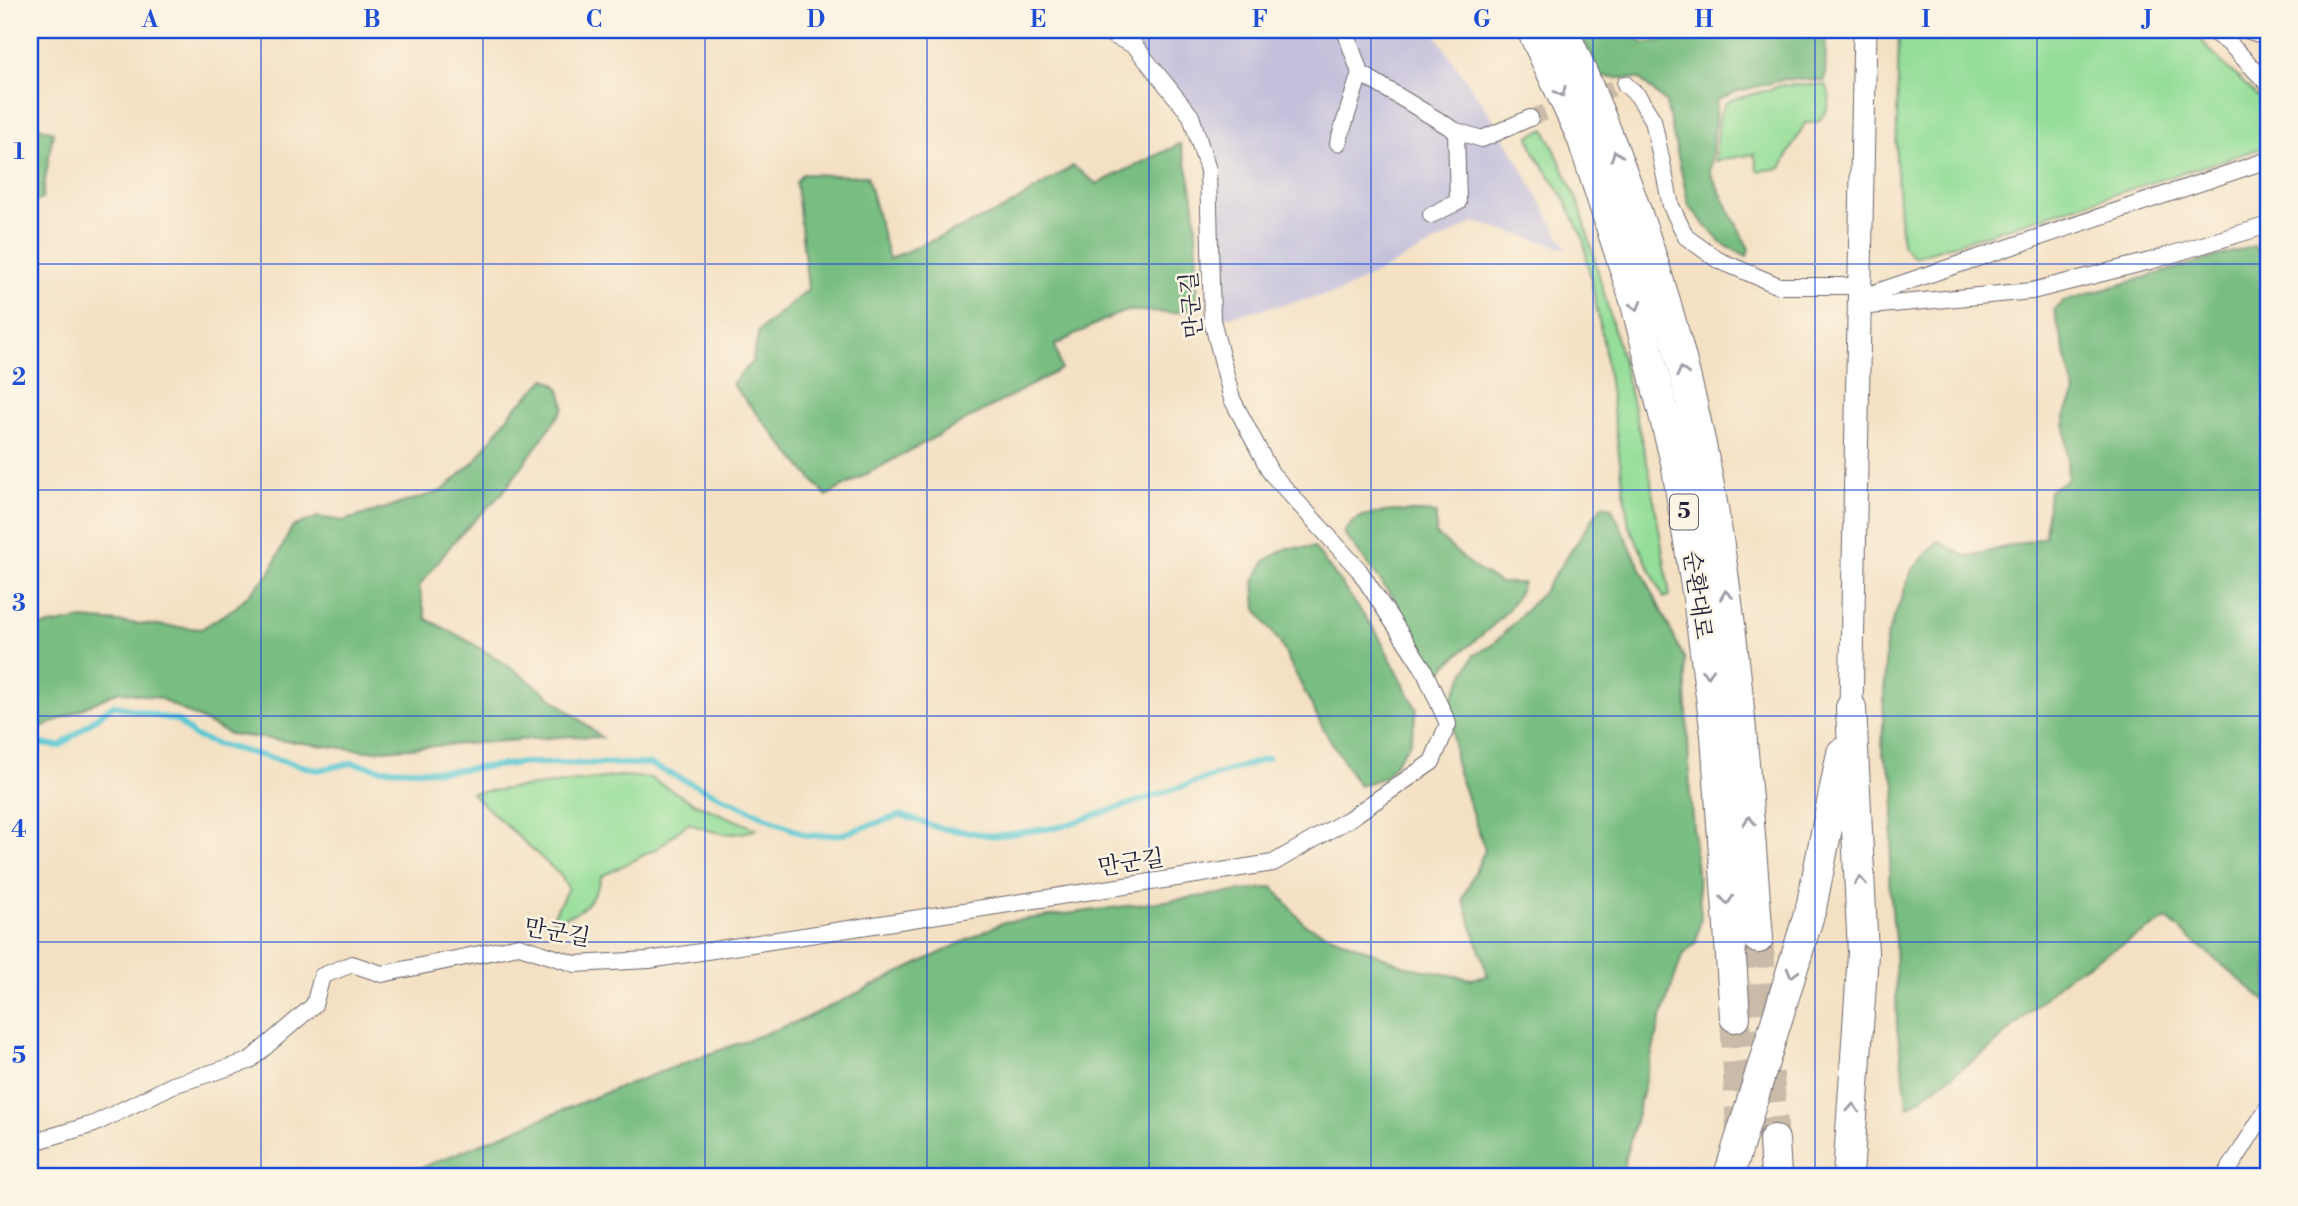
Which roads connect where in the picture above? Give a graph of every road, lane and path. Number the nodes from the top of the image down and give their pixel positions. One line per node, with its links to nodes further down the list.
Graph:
1 (1102, 30): 24 (street, 만군길)
2 (1345, 30): 9 (street)
3 (1532, 30): 21 (highway, 순환대로 / 5, one-way to 21)
4 (1563, 30): 20 (highway, 순환대로 / 5, one-way to 4)
5 (1865, 30): 18 (street)
6 (2210, 30): 11 (street)
7 (2246, 30): 8 (street)
8 (2268, 37)
9 (1360, 73): 13 (street); 14 (street)
10 (1625, 84): 18 (street)
11 (2268, 85)
12 (1530, 118): 13 (street)
13 (1456, 131): 16 (street)
14 (1338, 143)
15 (2268, 160): 18 (street)
16 (1431, 215)
17 (2268, 228): 18 (street)
18 (1859, 297): 19 (street)
19 (1851, 708): 25 (highway, one-way to 25, bridge); 27 (highway, one-way to 19)
20 (1758, 938)
21 (1735, 1017)
22 (2268, 1107): 28 (street)
23 (1774, 1140): 26 (highway)
24 (30, 1143)
25 (1729, 1176)
26 (1776, 1176)
27 (1848, 1176)
28 (2225, 1176)

